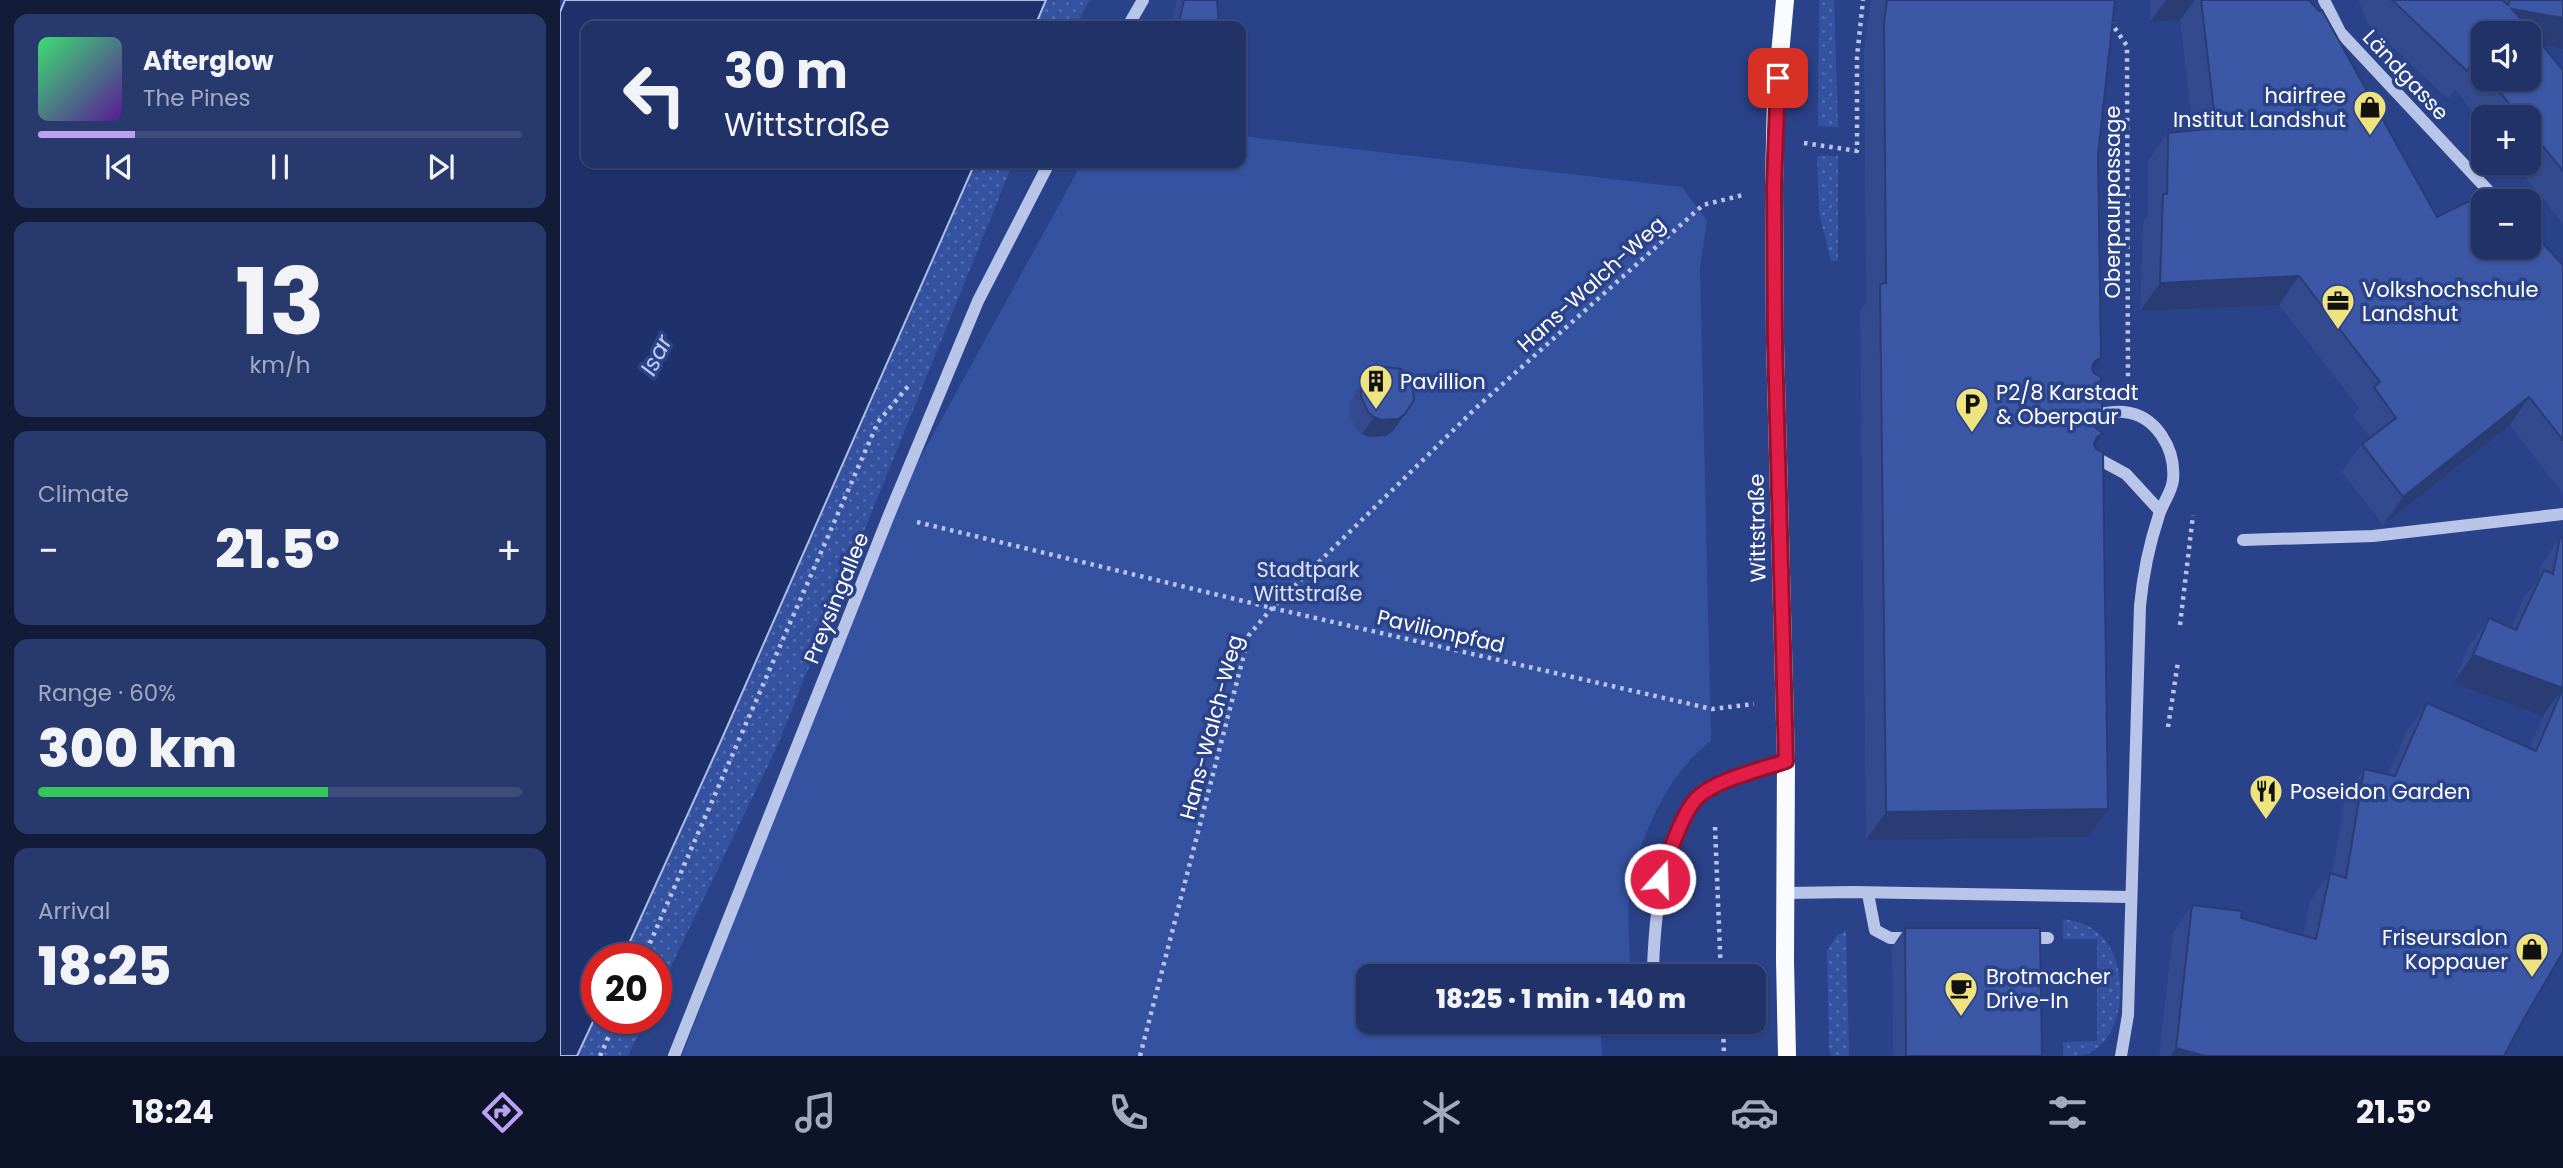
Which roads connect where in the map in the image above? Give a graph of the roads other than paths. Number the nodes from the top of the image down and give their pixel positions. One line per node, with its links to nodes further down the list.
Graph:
1 (1143, 0): 4 (street)
2 (1785, 0): 16 (main road, Wittstraße)
3 (2324, 0): 6 (street, Ländgasse)
4 (1131, 21)
5 (1046, 168): 24 (street, Preysingallee)
6 (2487, 189)
7 (2091, 399): 8 (street)
8 (2125, 412): 9 (street); 13 (street)
9 (2082, 418)
10 (2082, 450): 11 (street)
11 (2110, 466): 12 (street); 13 (street)
12 (2097, 468)
13 (2160, 512): 19 (street)
14 (2563, 514): 15 (street)
15 (2244, 540)
16 (1786, 761): 17 (main road, Wittstraße); 23 (street)
17 (1786, 893): 18 (street); 25 (main road, Wittstraße)
18 (1868, 894): 19 (street); 20 (street)
19 (2131, 897): 26 (street)
20 (1929, 938)
21 (2008, 938): 22 (street)
22 (2048, 938)
23 (1653, 964)
24 (674, 1056)
25 (1787, 1056)
26 (2122, 1056)

